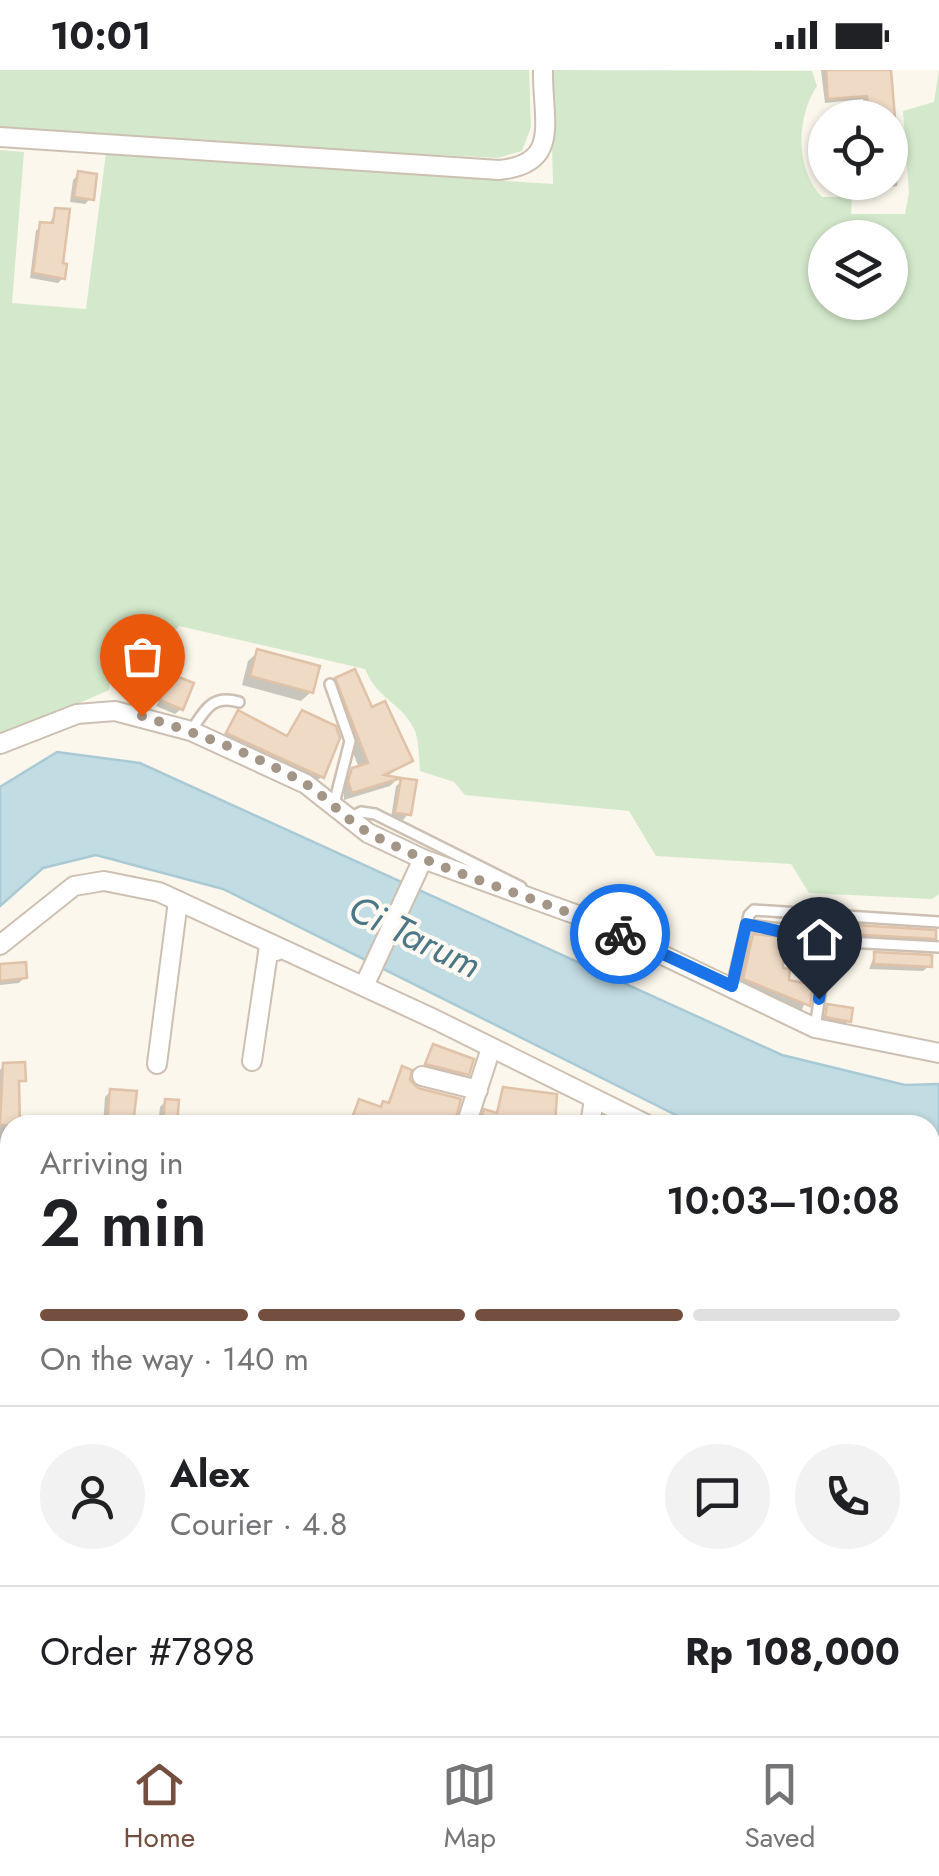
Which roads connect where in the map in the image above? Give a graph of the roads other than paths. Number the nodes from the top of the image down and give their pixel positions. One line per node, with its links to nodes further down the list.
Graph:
1 (543, 70): 2 (street)
2 (0, 137)
3 (330, 684): 7 (lane)
4 (239, 702): 5 (lane)
5 (191, 732): 6 (street); 7 (street)
6 (0, 744)
7 (334, 804): 8 (street)
8 (348, 819): 9 (street); 10 (lane)
9 (421, 863): 10 (street); 18 (street)
10 (534, 899): 19 (street)
11 (178, 901): 15 (street); 16 (street); 25 (street)
12 (939, 922): 13 (lane)
13 (746, 924): 14 (lane); 19 (lane)
14 (828, 942): 17 (lane); 20 (lane)
15 (0, 945)
16 (269, 946): 18 (street); 21 (street); 24 (street)
17 (939, 947)
18 (366, 982): 21 (street)
19 (732, 986): 20 (street)
20 (815, 1028): 23 (street)
21 (454, 1031): 22 (street)
22 (490, 1051): 27 (street); 28 (street)
23 (939, 1053)
24 (252, 1061)
25 (157, 1064)
26 (422, 1076): 27 (street)
27 (478, 1090): 29 (street)
28 (594, 1099): 30 (street); 31 (street)
29 (469, 1115)
30 (592, 1115)
31 (627, 1115)

